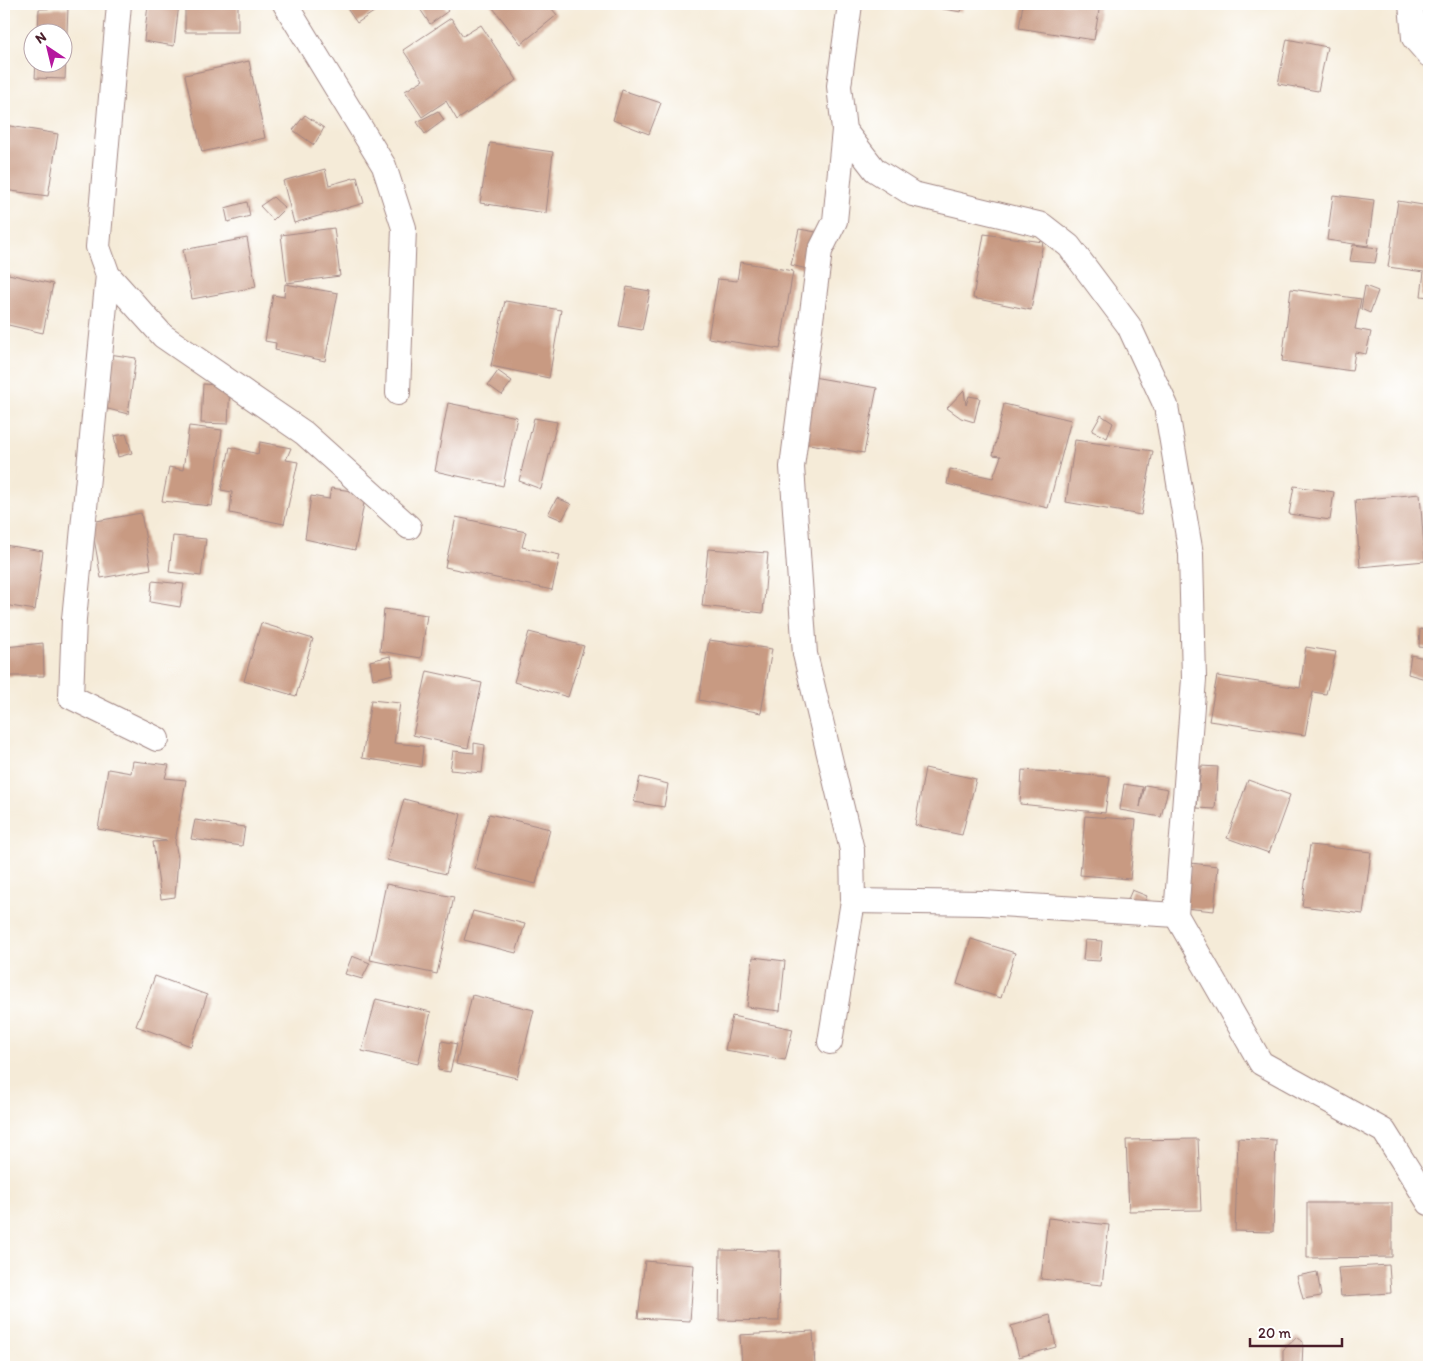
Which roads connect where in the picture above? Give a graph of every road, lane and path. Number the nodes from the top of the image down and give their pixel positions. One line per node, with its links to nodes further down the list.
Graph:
1 (118, 4): 7 (street)
2 (285, 4): 8 (street)
3 (850, 4): 6 (street)
4 (1411, 4): 5 (street)
5 (1429, 55)
6 (844, 130): 11 (street); 12 (street)
7 (108, 275): 9 (street); 10 (street)
8 (398, 393)
9 (409, 527)
10 (157, 739)
11 (852, 901): 12 (street); 13 (street)
12 (1176, 915): 14 (street)
13 (830, 1042)
14 (1429, 1203)

